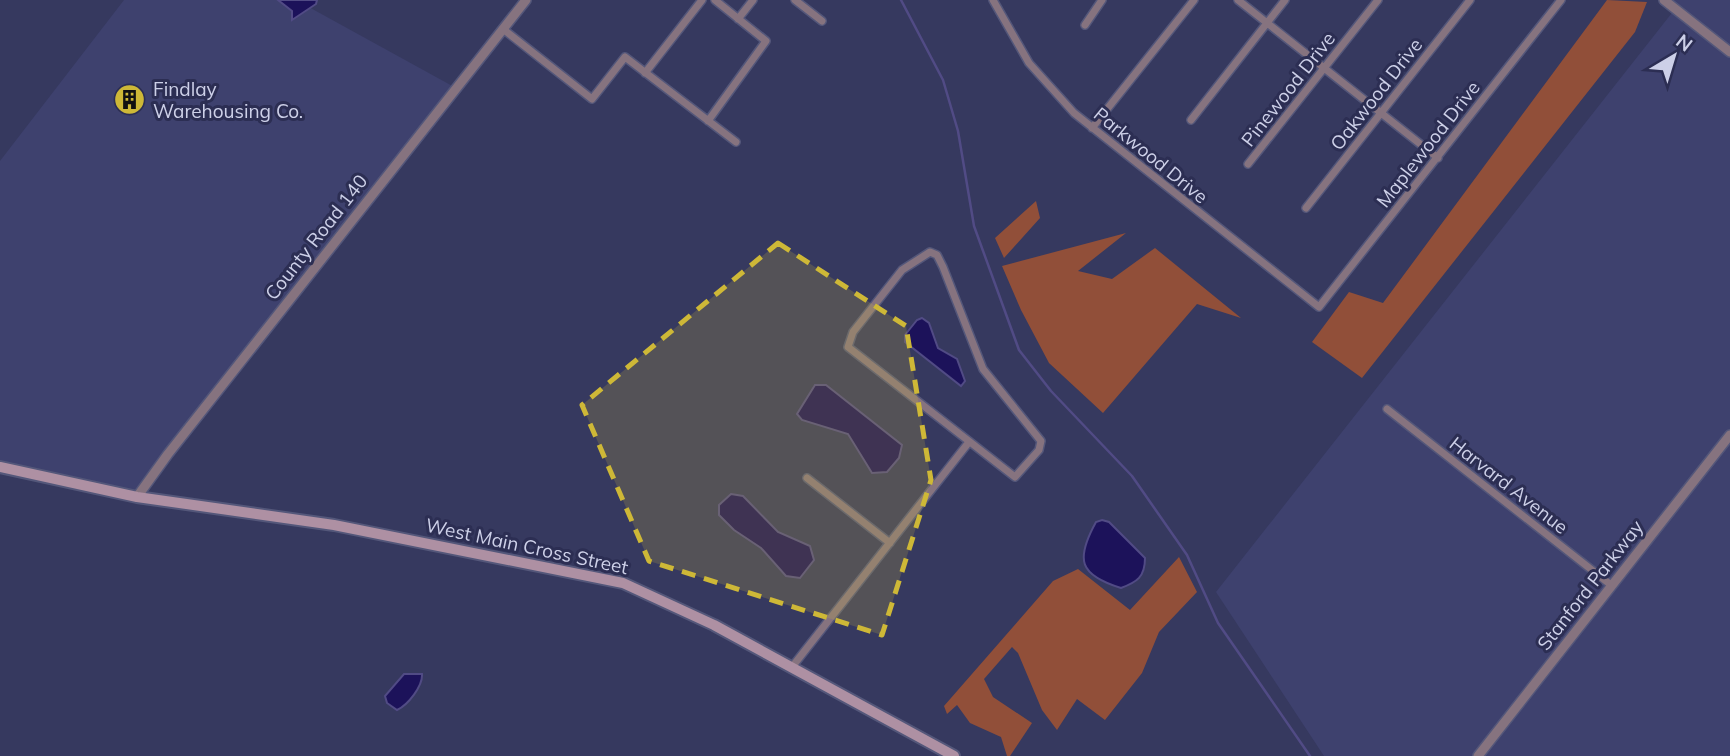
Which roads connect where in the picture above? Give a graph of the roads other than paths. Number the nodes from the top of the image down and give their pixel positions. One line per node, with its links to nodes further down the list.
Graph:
1 (526, 0): 19 (street, County Road 140)
2 (702, 0): 22 (street)
3 (715, 0): 15 (street)
4 (753, 0): 15 (street)
5 (795, 0): 16 (street)
6 (993, 0): 26 (street, Parkwood Drive)
7 (1102, 0): 18 (street)
8 (1194, 0): 26 (street)
9 (1238, 0): 17 (street)
10 (1285, 0): 17 (street)
11 (1378, 0): 21 (street, Pinewood Drive)
12 (1470, 0): 23 (street, Oakwood Drive)
13 (1561, 0): 28 (street, Maplewood Drive)
14 (1664, 0): 20 (street)
15 (738, 19): 25 (street)
16 (822, 21)
17 (1267, 23): 21 (street); 24 (street)
18 (1085, 25)
19 (503, 29): 22 (street); 37 (street, County Road 140)
20 (1730, 52)
21 (1324, 68): 23 (street); 29 (street, Pinewood Drive)
22 (645, 72): 25 (street)
23 (1381, 113): 28 (street); 30 (street, Oakwood Drive)
24 (1191, 120)
25 (708, 121): 27 (street)
26 (1092, 128): 31 (street, Parkwood Drive)
27 (736, 142)
28 (1437, 158): 31 (street, Maplewood Drive)
29 (1248, 164)
30 (1306, 208)
31 (1319, 307)
32 (1387, 409): 39 (street, Harvard Avenue)
33 (1730, 435): 39 (street, Stanford Parkway)
34 (969, 442): 34 (street); 38 (street)
35 (0, 467): 37 (main road, West Main Cross Street)
36 (807, 478): 38 (street)
37 (137, 497): 40 (main road, West Main Cross Street)
38 (890, 543): 40 (street)
39 (1611, 585): 42 (street, Stanford Parkway)
40 (792, 667): 41 (main road, West Main Cross Street)
41 (948, 755)
42 (1478, 756)

